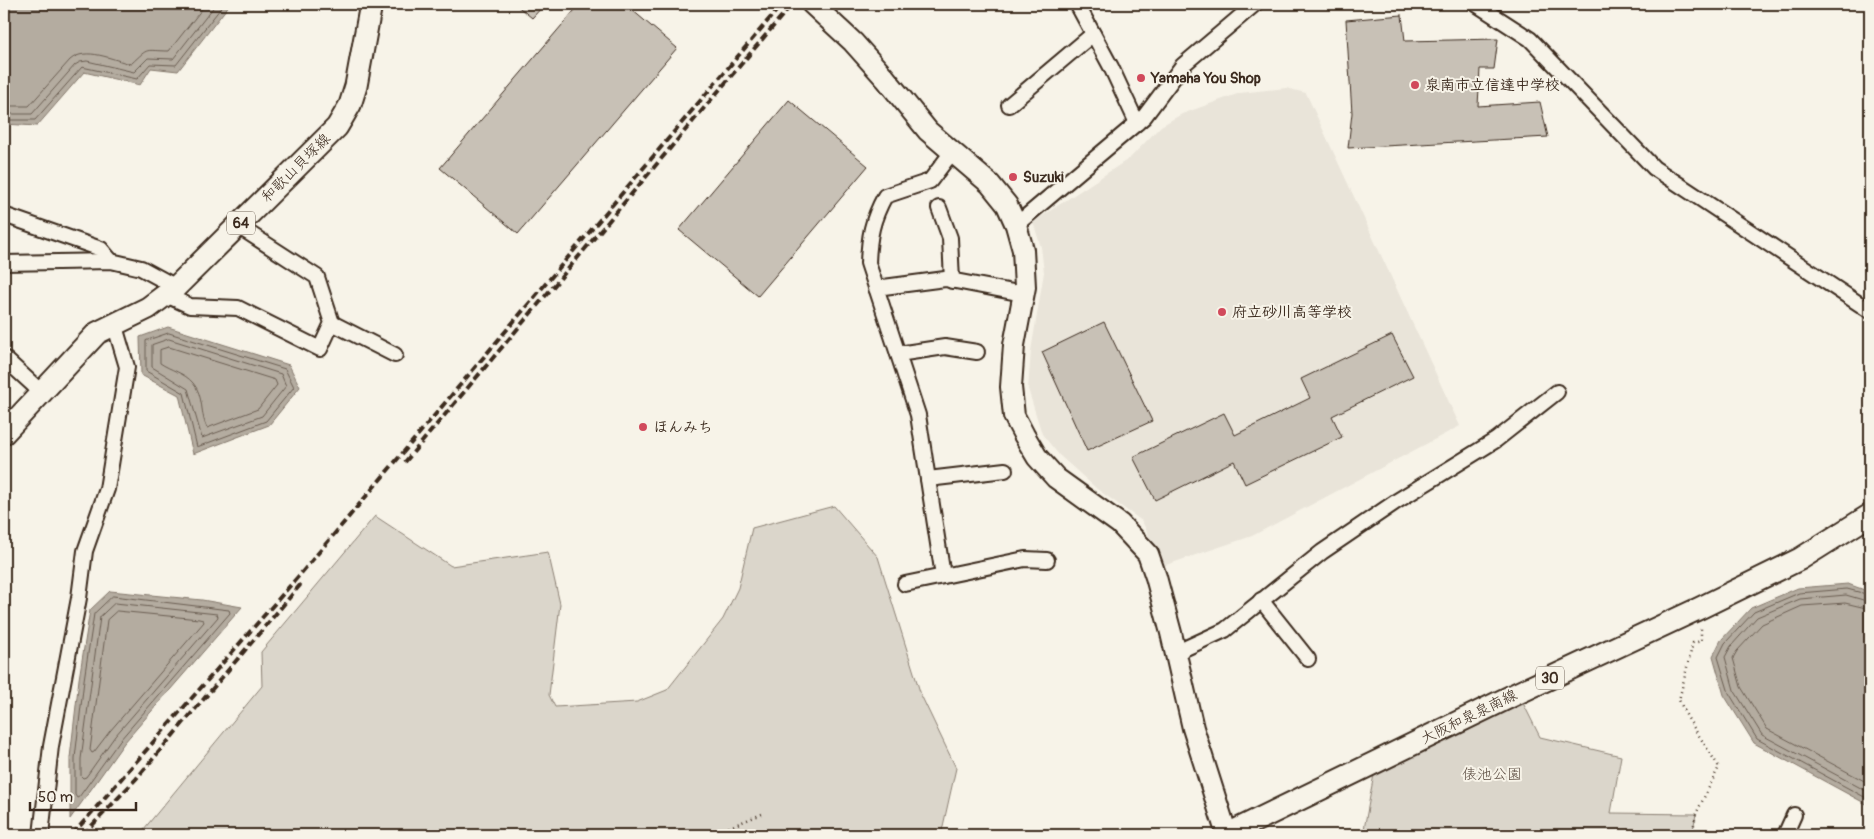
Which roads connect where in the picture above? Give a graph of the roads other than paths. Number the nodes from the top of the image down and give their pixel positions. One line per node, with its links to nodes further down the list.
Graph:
1 (371, 4): 13 (main road, 和歌山貝塚線 / 64)
2 (812, 4): 9 (street)
3 (1077, 4): 6 (street)
4 (1255, 4): 8 (street)
5 (1476, 4): 20 (street)
6 (1093, 34): 7 (street); 8 (street)
7 (1009, 105)
8 (1137, 123): 12 (street)
9 (952, 152): 12 (street); 17 (street)
10 (939, 208): 16 (street)
11 (4, 215): 14 (street)
12 (1016, 225): 19 (street)
13 (238, 226): 18 (main road, 和歌山貝塚線 / 64); 22 (street)
14 (111, 261): 15 (street); 18 (street)
15 (4, 263)
16 (952, 280): 17 (street); 19 (street)
17 (876, 288): 24 (street)
18 (171, 291): 21 (main road, 和歌山貝塚線 / 64); 22 (street)
19 (1024, 294): 37 (street)
20 (1870, 310)
21 (114, 323): 27 (main road, 和歌山貝塚線 / 64); 40 (street)
22 (332, 323): 25 (street)
23 (977, 352): 24 (street)
24 (898, 354): 31 (street)
25 (395, 355)
26 (4, 358): 27 (street)
27 (41, 392): 29 (main road, 和歌山貝塚線 / 64)
28 (1557, 392): 36 (street)
29 (4, 433)
30 (1005, 470): 31 (street)
31 (928, 479): 34 (street)
32 (1870, 515): 41 (main road, 大阪和泉泉南線 / 30)
33 (1047, 560): 34 (street)
34 (943, 576): 35 (street)
35 (904, 584)
36 (1261, 600): 37 (street); 38 (street)
37 (1175, 653): 41 (street)
38 (1308, 659)
39 (1794, 815): 42 (street)
40 (41, 835)
41 (1227, 835)
42 (1786, 835)

